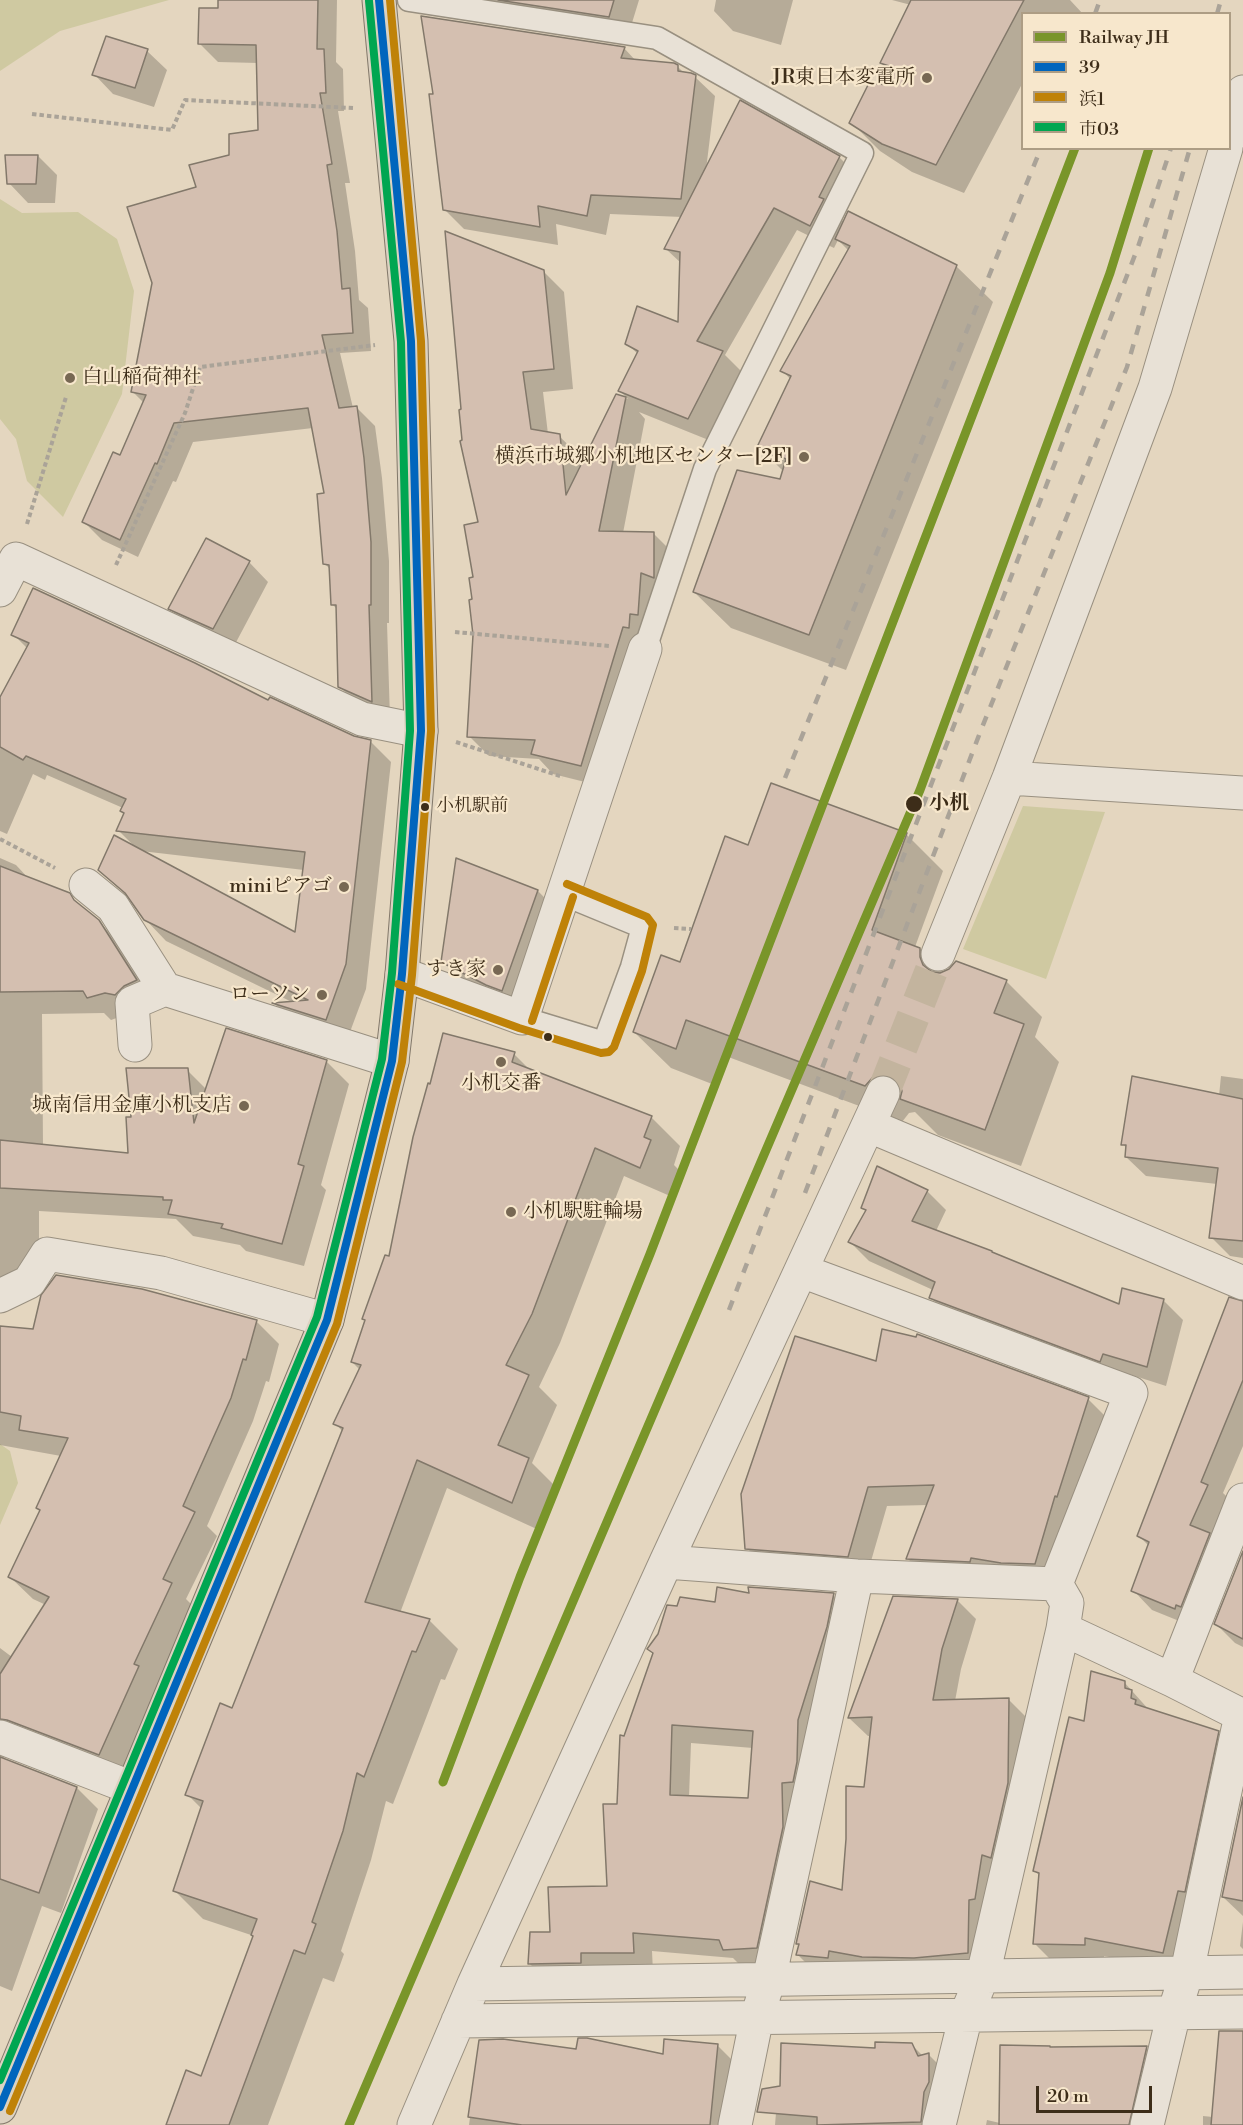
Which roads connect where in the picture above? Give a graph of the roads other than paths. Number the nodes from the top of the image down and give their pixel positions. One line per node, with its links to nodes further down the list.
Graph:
1 (379, 0): 9 (main road)
2 (409, 0): 8 (lane)
3 (1243, 92): 4 (street)
4 (1231, 134)
5 (1225, 150): 10 (street)
6 (8, 555): 7 (street); 9 (street)
7 (0, 590)
8 (645, 649): 13 (street)
9 (421, 730): 15 (main road)
10 (1009, 778): 11 (street); 14 (street)
11 (1243, 793)
12 (86, 885): 16 (street)
13 (563, 894): 17 (street); 17 (lane)
14 (938, 954)
15 (402, 974): 17 (street); 19 (main road)
16 (165, 990): 18 (street); 19 (street)
17 (522, 1018)
18 (135, 1045)
19 (392, 1061): 25 (main road)
20 (883, 1093): 21 (street)
21 (870, 1126): 22 (street); 23 (street)
22 (802, 1271): 27 (street); 29 (street)
23 (1243, 1283)
24 (0, 1296): 25 (street)
25 (327, 1320): 34 (main road)
26 (1243, 1500): 31 (street)
27 (666, 1562): 28 (street); 39 (street)
28 (857, 1576): 29 (street); 38 (street)
29 (1056, 1584): 30 (street)
30 (1063, 1629): 31 (street); 37 (street)
31 (1172, 1680): 32 (street)
32 (1242, 1715): 36 (street)
33 (0, 1737): 34 (street)
34 (132, 1788): 45 (main road)
35 (1243, 1971): 36 (street)
36 (1187, 1972): 37 (street); 41 (street)
37 (983, 1975): 38 (street); 42 (street)
38 (769, 1979): 39 (street); 43 (street)
39 (474, 1984): 44 (street)
40 (1243, 2012): 41 (street)
41 (1174, 2013): 42 (street); 49 (street)
42 (966, 2015): 43 (street); 48 (street)
43 (758, 2018): 44 (street); 47 (street)
44 (458, 2021): 46 (street)
45 (0, 2107)
46 (414, 2125)
47 (735, 2125)
48 (939, 2125)
49 (1147, 2125)

